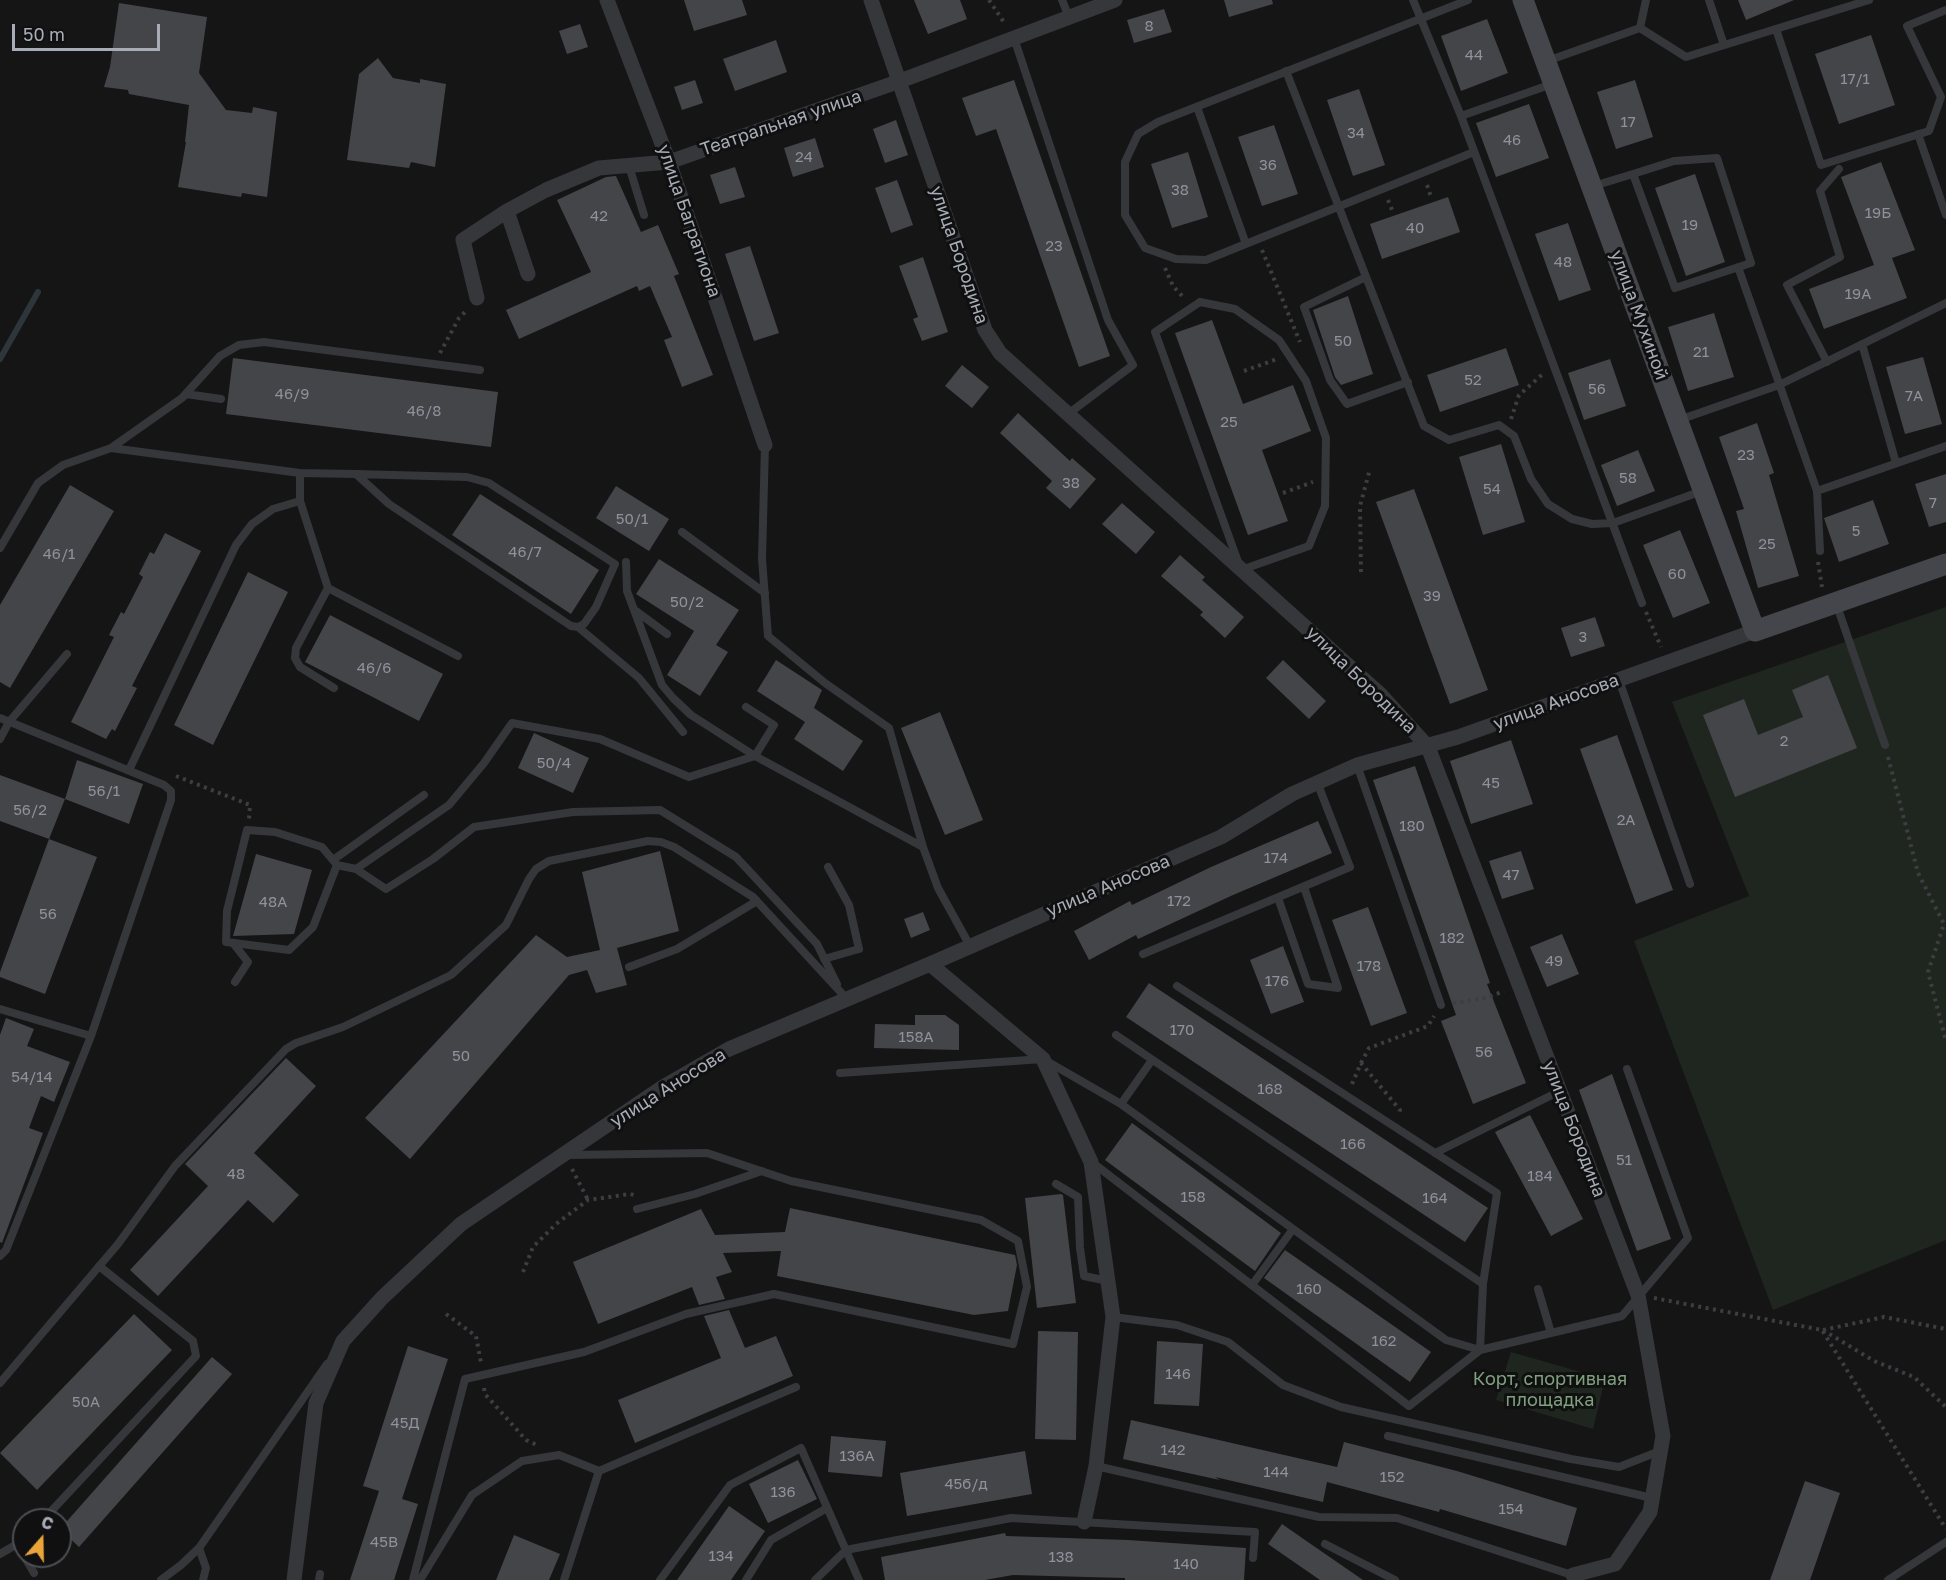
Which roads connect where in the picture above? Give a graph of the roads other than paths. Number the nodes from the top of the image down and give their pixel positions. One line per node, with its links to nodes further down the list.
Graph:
1 (607, 0): 26 (street, улица Багратиона)
2 (871, 0): 20 (street, улица Бородина)
3 (1062, 0): 12 (lane)
4 (1115, 0): 12 (street, Театральная улица)
5 (1413, 0): 13 (lane)
6 (1468, 0): 13 (lane)
7 (1523, 0): 18 (street, улица Мухиной)
8 (1646, 0): 14 (lane)
9 (1709, 0): 17 (lane)
10 (1869, 0): 15 (lane)
11 (1946, 10): 24 (lane)
12 (1069, 17): 16 (street, Театральная улица)
13 (1420, 18): 19 (lane); 23 (lane)
14 (1640, 28): 17 (lane); 18 (lane)
15 (1776, 29): 17 (lane); 24 (lane)
16 (1014, 38): 20 (street, Театральная улица); 48 (lane)
17 (1724, 45)
18 (1546, 61): 21 (street, улица Мухиной)
19 (1286, 71): 22 (lane); 31 (lane)
20 (900, 81): 26 (street, Театральная улица); 48 (street, улица Бородина)
21 (1554, 84): 23 (lane); 49 (street, улица Мухиной)
22 (1197, 107): 35 (lane); 35 (lane)
23 (1461, 116): 25 (lane)
24 (1918, 134): 34 (lane)
25 (1474, 152): 31 (lane); 59 (lane)
26 (669, 162): 27 (street, Театральная улица); 50 (street, улица Багратиона)
27 (629, 166): 32 (street, Театральная улица); 33 (lane)
28 (1839, 169): 42 (lane)
29 (1633, 174): 30 (lane); 36 (lane); 36 (lane)
30 (1600, 184)
31 (1338, 207): 35 (lane); 38 (lane)
32 (507, 211): 37 (street); 39 (street, Театральная улица)
33 (644, 215)
34 (1946, 215)
35 (1246, 244)
36 (1738, 267): 45 (lane)
37 (528, 274)
38 (1366, 277): 44 (lane); 44 (lane)
39 (477, 298)
40 (1946, 303): 41 (lane)
41 (1862, 344): 42 (lane); 53 (lane)
42 (1827, 362): 45 (lane)
43 (480, 370): 46 (lane)
44 (1408, 382): 59 (lane)
45 (1779, 386): 49 (lane); 57 (lane)
46 (186, 394): 47 (lane); 52 (lane)
47 (221, 399)
48 (1068, 414): 65 (street, улица Бородина)
49 (1678, 421): 56 (street, улица Мухиной)
50 (765, 445): 67 (lane)
51 (1946, 446): 53 (lane)
52 (111, 448): 54 (lane); 61 (lane)
53 (1896, 463): 57 (lane)
54 (300, 473): 55 (lane); 58 (lane)
55 (356, 474): 71 (lane); 71 (lane)
56 (1703, 490): 59 (lane); 72 (street, улица Мухиной)
57 (1816, 491): 62 (lane)
58 (300, 501): 66 (lane); 87 (lane)
59 (1613, 523): 69 (lane)
60 (682, 532): 67 (lane)
61 (0, 548)
62 (1820, 551)
63 (626, 562): 70 (lane)
64 (1946, 564): 68 (street, улица Аносова)
65 (1241, 570): 65 (lane); 84 (street, улица Бородина)
66 (328, 588): 75 (lane); 77 (lane)
67 (765, 593): 90 (lane)
68 (1835, 598): 72 (street, улица Аносова); 83 (lane)
69 (1642, 603)
70 (634, 610): 73 (lane); 85 (lane)
71 (578, 627): 81 (lane)
72 (1755, 630): 76 (street, улица Аносова)
73 (667, 634)
74 (67, 654): 80 (lane)
75 (458, 656)
76 (1619, 680): 84 (street, улица Аносова); 94 (lane)
77 (334, 688)
78 (746, 707): 85 (lane)
79 (0, 718): 80 (lane)
80 (9, 722): 82 (lane); 87 (lane)
81 (683, 732)
82 (0, 739)
83 (1885, 745)
84 (1428, 747): 86 (street, улица Аносова); 115 (street, улица Бородина)
85 (754, 756): 90 (lane); 93 (lane)
86 (1357, 765): 88 (street, улица Аносова); 107 (lane)
87 (129, 770): 110 (lane)
88 (1317, 782): 95 (lane); 99 (street, улица Аносова)
89 (424, 795): 91 (lane)
90 (923, 847): 99 (lane)
91 (335, 863): 93 (lane); 98 (lane); 98 (lane)
92 (828, 867): 101 (lane)
93 (356, 869): 101 (lane)
94 (1690, 884)
95 (1304, 887): 96 (lane); 96 (lane)
96 (1278, 898): 100 (lane)
97 (756, 901): 103 (lane); 106 (lane); 125 (lane)
98 (233, 943): 104 (lane)
99 (970, 946): 102 (street, улица Аносова)
100 (1143, 954)
101 (824, 958): 106 (lane)
102 (930, 964): 106 (street, улица Аносова); 111 (street)
103 (629, 967)
104 (235, 982)
105 (1177, 986): 117 (lane)
106 (844, 996): 118 (street, улица Аносова)
107 (1441, 1005)
108 (0, 1009): 110 (lane)
109 (1116, 1035): 112 (lane)
110 (91, 1036): 124 (lane)
111 (1043, 1059): 114 (lane); 116 (lane); 119 (street)
112 (1152, 1060): 116 (lane); 127 (lane)
113 (1627, 1069): 130 (lane)
114 (840, 1073)
115 (1560, 1091): 117 (lane); 130 (street, улица Бородина)
116 (1121, 1104): 123 (lane)
117 (1435, 1153): 127 (lane)
118 (568, 1160): 120 (lane); 133 (street, улица Аносова)
119 (1091, 1162): 126 (street); 128 (lane)
120 (762, 1171): 122 (lane); 156 (lane)
121 (1056, 1184): 126 (lane)
122 (637, 1209)
123 (1293, 1228): 128 (lane); 134 (lane)
124 (0, 1256)
125 (99, 1266): 135 (lane); 142 (lane)
126 (1108, 1281): 131 (street)
127 (1483, 1284): 134 (lane)
128 (1252, 1285): 134 (lane)
129 (1538, 1289): 132 (lane)
130 (1638, 1295): 132 (lane); 138 (street, улица Бородина)
131 (1113, 1317): 138 (lane); 139 (street)
132 (1551, 1333): 134 (lane)
133 (343, 1341): 147 (lane); 155 (street, улица Аносова)
134 (1480, 1350)
135 (0, 1383)
136 (796, 1388): 140 (lane)
137 (1388, 1436): 141 (lane)
138 (1660, 1451): 141 (street, улица Бородина)
139 (1096, 1466): 144 (street); 152 (lane)
140 (599, 1471): 157 (lane); 158 (lane)
141 (1652, 1498): 152 (street, улица Бородина)
142 (54, 1508)
143 (827, 1508): 148 (lane); 159 (lane); 160 (lane)
144 (1084, 1522): 148 (lane); 149 (lane)
145 (1946, 1542): 164 (lane)
146 (1325, 1544): 163 (lane)
147 (199, 1548): 153 (lane); 154 (lane)
148 (846, 1550): 161 (lane); 162 (lane)
149 (1253, 1558)
150 (32, 1568): 151 (lane)
151 (34, 1573)
152 (1575, 1578)
153 (161, 1580)
154 (203, 1580)
155 (294, 1580)
156 (413, 1580)
157 (420, 1580)
158 (564, 1580)
159 (660, 1580)
160 (746, 1580)
161 (815, 1580)
162 (859, 1580)
163 (1395, 1580)
164 (1888, 1580)

